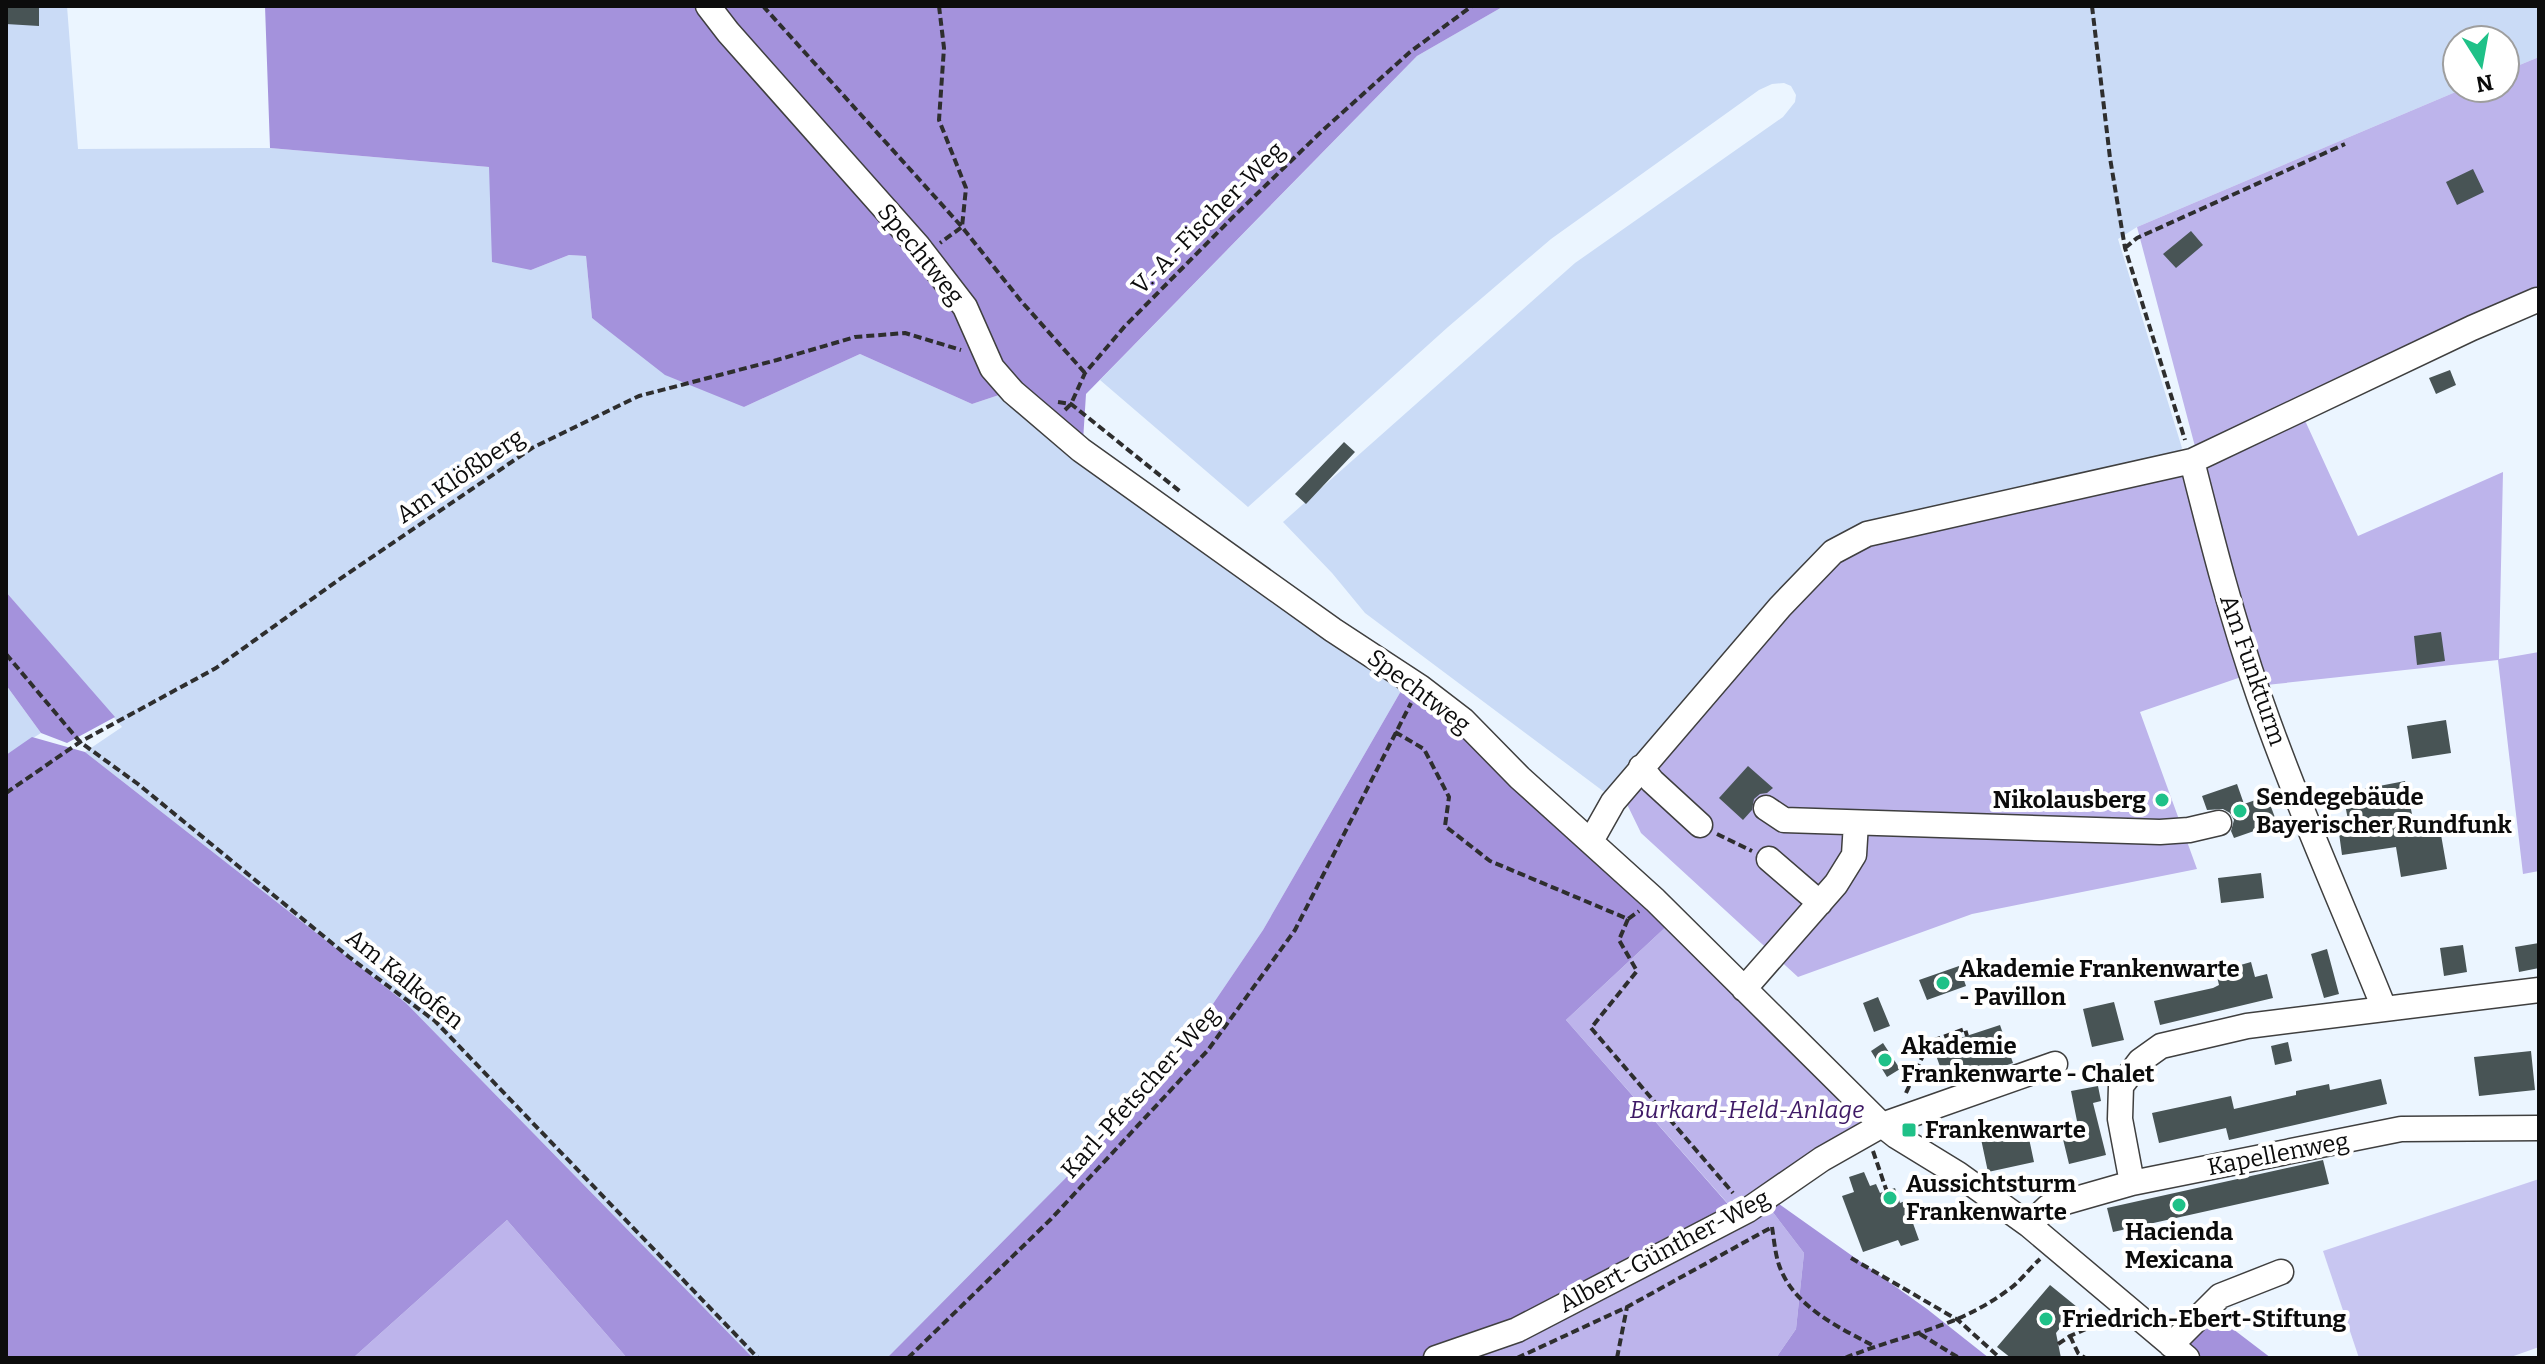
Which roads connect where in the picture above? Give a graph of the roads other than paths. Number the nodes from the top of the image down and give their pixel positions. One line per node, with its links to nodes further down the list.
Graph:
1 (708, 6): 9 (street, Spechtweg)
2 (2537, 300): 3 (street)
3 (2192, 461): 4 (street); 14 (street, Am Funkturm)
4 (1641, 767): 8 (street); 9 (street)
5 (1766, 808): 6 (street)
6 (1856, 823): 7 (street); 11 (street)
7 (2219, 823)
8 (1700, 825)
9 (1591, 841): 12 (street, Spechtweg)
10 (1769, 859): 11 (street)
11 (1820, 903): 12 (street)
12 (1744, 989): 16 (street, Spechtweg)
13 (2539, 990): 14 (street)
14 (2384, 1008): 18 (street)
15 (2055, 1064): 16 (street, Albert-Günther-Weg)
16 (1881, 1126): 19 (street, Spechtweg); 22 (street, Albert-Günther-Weg)
17 (2539, 1128): 18 (street, Kapellenweg)
18 (2132, 1183): 19 (street, Kapellenweg)
19 (2029, 1225): 21 (street, Spechtweg)
20 (2281, 1272): 21 (street)
21 (2179, 1352)
22 (1436, 1358)

